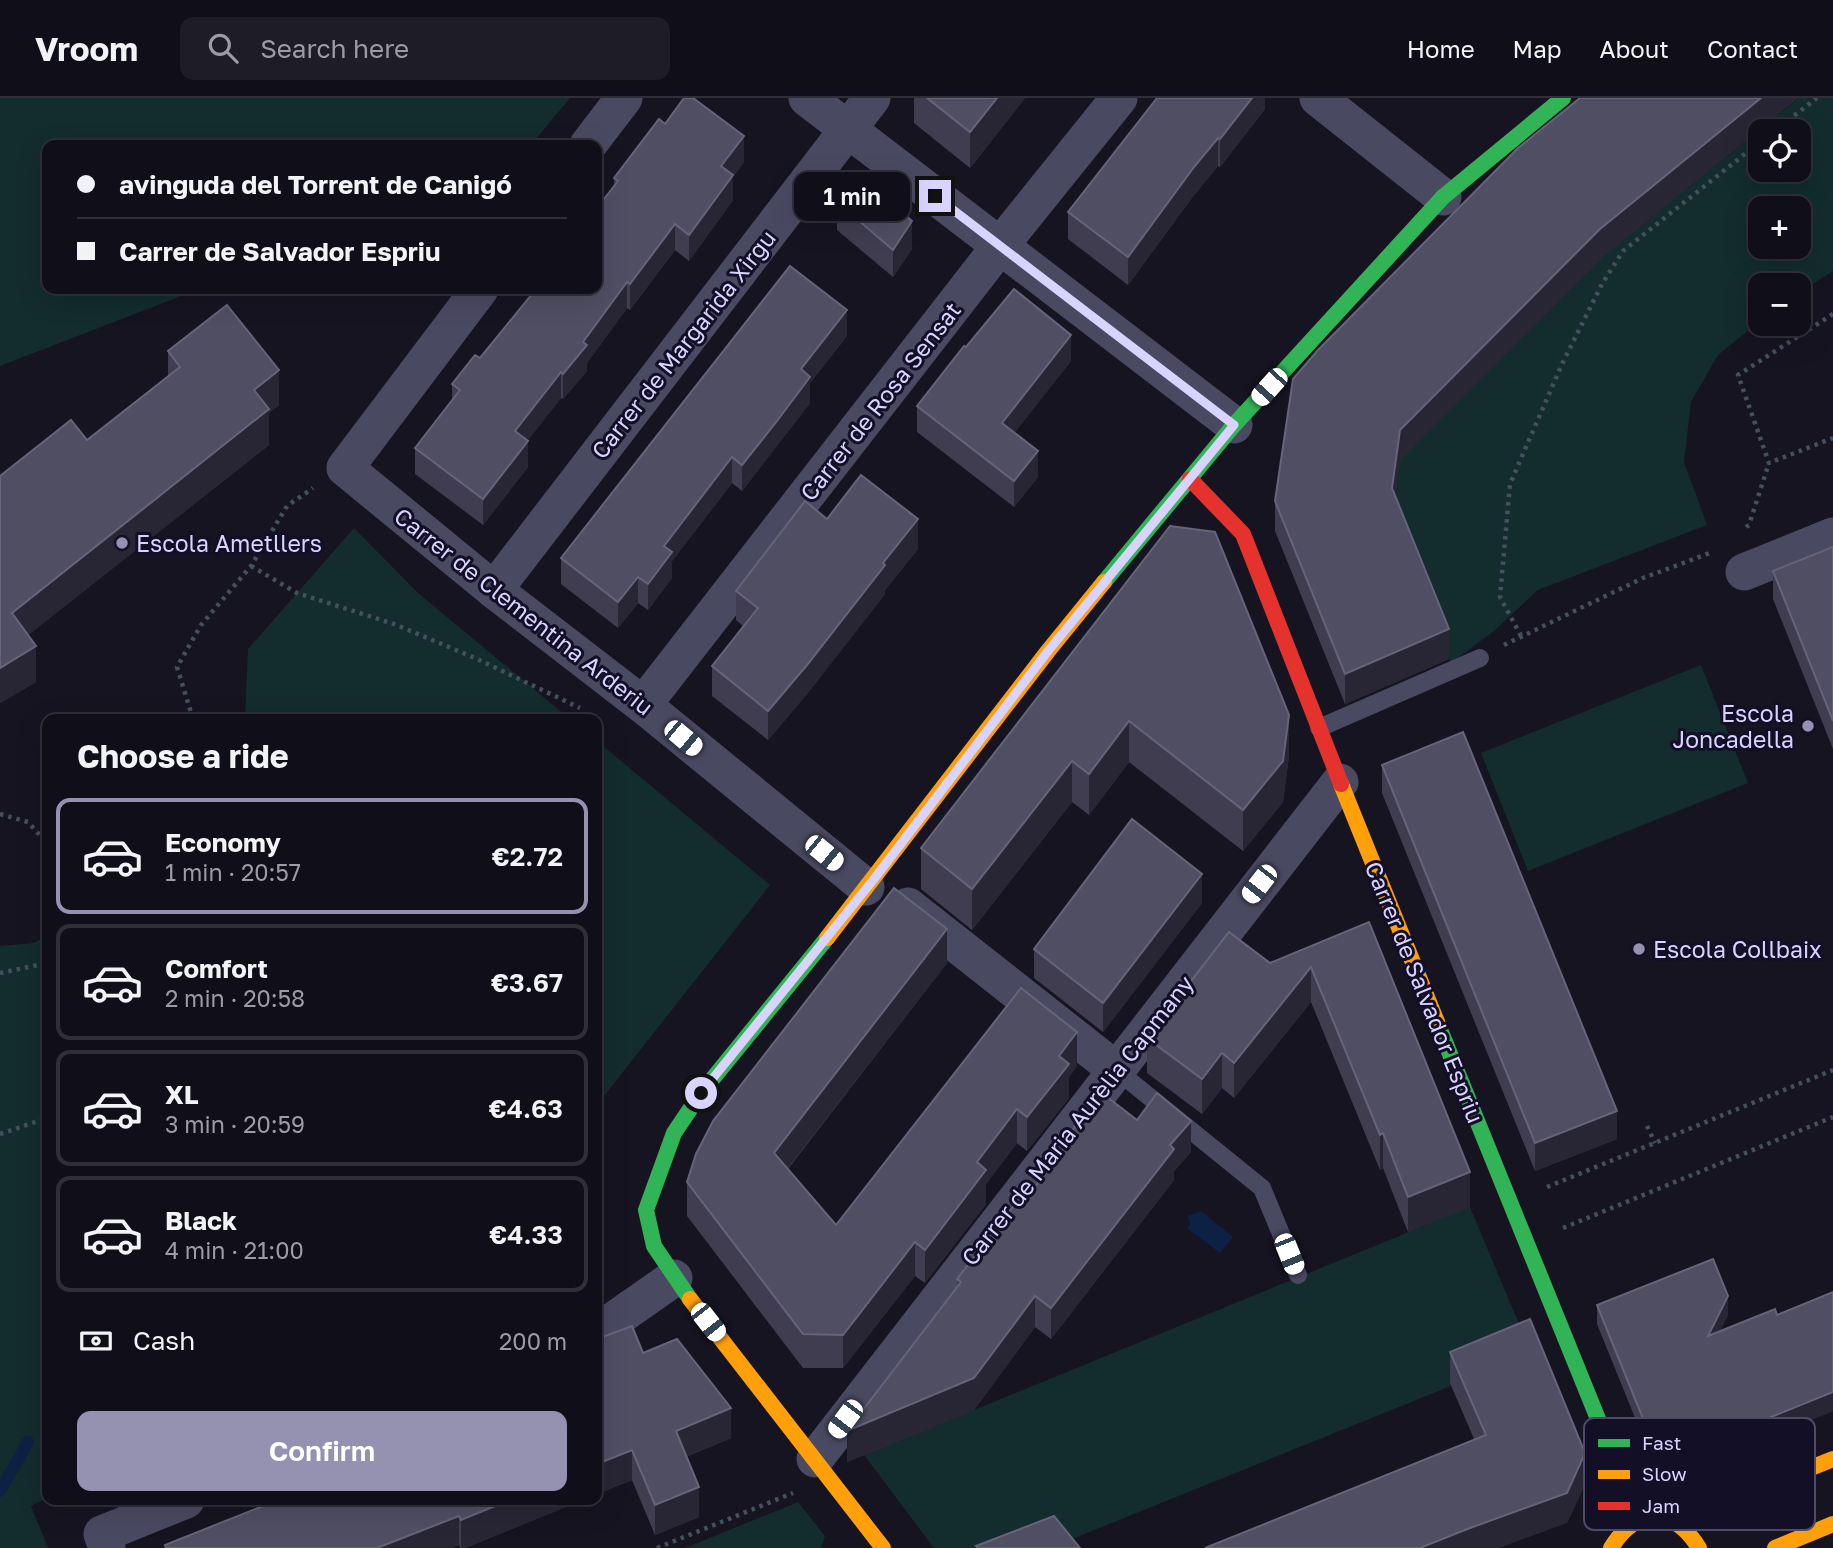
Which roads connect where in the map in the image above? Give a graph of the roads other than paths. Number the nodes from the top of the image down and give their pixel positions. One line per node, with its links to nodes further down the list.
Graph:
1 (624, 98): 8 (street)
2 (807, 98): 7 (street)
3 (872, 98): 7 (street, Carrer de Margarida Xirgu)
4 (1119, 98): 10 (street, Carrer de Rosa Sensat)
5 (1318, 98): 9 (street)
6 (1563, 98): 9 (street)
7 (848, 130): 10 (street); 16 (street, Carrer de Margarida Xirgu)
8 (592, 140)
9 (1443, 197): 12 (street)
10 (1000, 246): 12 (street); 18 (street, Carrer de Rosa Sensat)
11 (476, 294): 16 (street, Carrer de Clementina Arderiu)
12 (1234, 425): 13 (street)
13 (1190, 479): 19 (street, Carrer de Salvador Espriu); 21 (street)
14 (1833, 536): 15 (street)
15 (1744, 572)
16 (494, 590): 18 (street, Carrer de Clementina Arderiu)
17 (1480, 658): 19 (lane)
18 (643, 705): 21 (street, Carrer de Clementina Arderiu)
19 (1319, 728): 20 (street, Carrer de Salvador Espriu)
20 (1340, 782): 22 (street, Carrer de Maria Aurèlia Capmany); 26 (street, Carrer de Salvador Espriu)
21 (870, 883): 22 (street, Carrer de Clementina Arderiu); 24 (street)
22 (1115, 1069): 23 (lane); 29 (street, Carrer de Maria Aurèlia Capmany)
23 (1298, 1275)
24 (674, 1278): 25 (street); 29 (street)
25 (602, 1328)
26 (1598, 1418)
27 (1833, 1459): 28 (street)
28 (1815, 1466)
29 (822, 1468): 36 (street)
30 (174, 1505): 35 (street)
31 (1833, 1524): 38 (street)
32 (1623, 1530): 34 (street)
33 (1687, 1530): 37 (street)
34 (1610, 1547)
35 (107, 1548)
36 (883, 1548)
37 (1699, 1548)
38 (1775, 1548)

